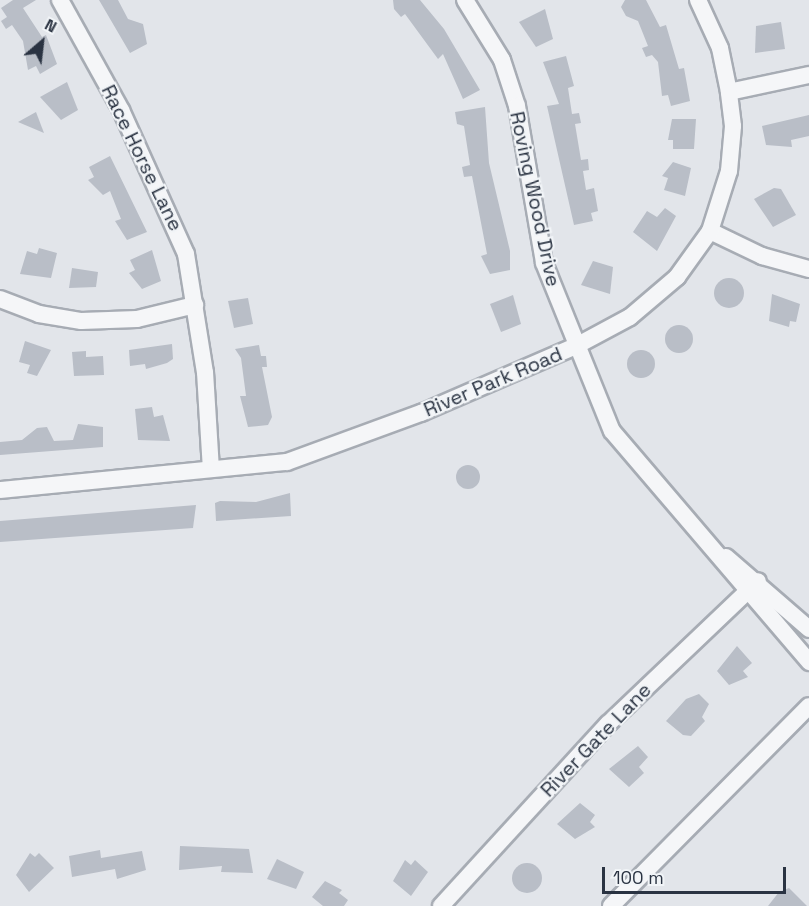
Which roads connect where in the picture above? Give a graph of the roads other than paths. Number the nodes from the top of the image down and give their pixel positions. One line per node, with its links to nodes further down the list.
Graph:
1 (60, 0): 9 (street, Race Horse Lane)
2 (465, 0): 10 (street, Roving Wood Drive)
3 (698, 0): 5 (street, River Park Road)
4 (809, 75): 5 (street)
5 (729, 92): 6 (street, River Park Road)
6 (710, 231): 7 (street); 10 (street, River Park Road)
7 (809, 269)
8 (0, 299): 9 (street)
9 (195, 305): 11 (street, Race Horse Lane)
10 (576, 346): 11 (street, River Park Road); 13 (street, Roving Wood Drive)
11 (211, 469): 12 (street, River Park Road)
12 (0, 490)
13 (752, 586): 14 (street, Roving Wood Drive); 15 (street, Roving Wood Drive); 17 (street, River Gate Lane)
14 (809, 629)
15 (809, 662)
16 (809, 706): 18 (street)
17 (441, 906)
18 (611, 906)

